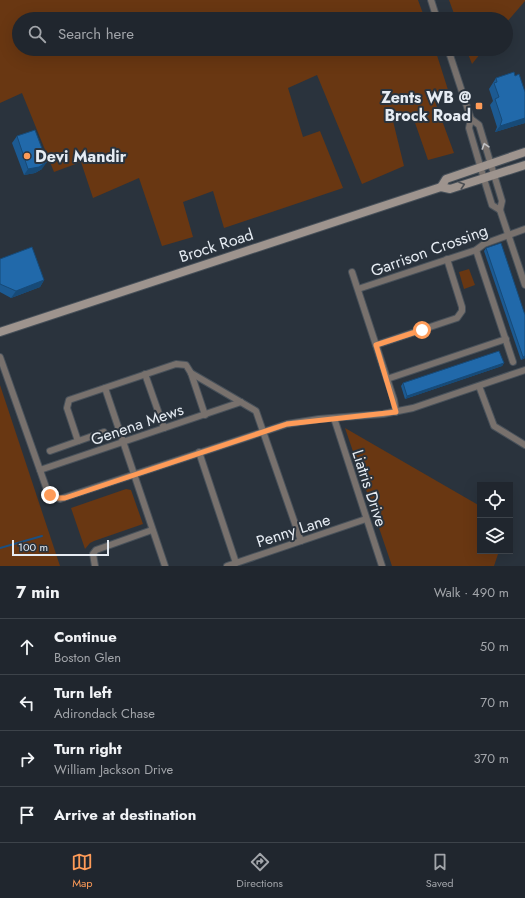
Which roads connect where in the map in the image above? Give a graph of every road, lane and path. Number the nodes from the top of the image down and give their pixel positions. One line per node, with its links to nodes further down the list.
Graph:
1 (431, 0): 2 (street)
2 (435, 12)
3 (450, 56): 4 (street)
4 (471, 119): 6 (street, one-way to 4); 8 (street)
5 (525, 152): 6 (main road, Brock Road)
6 (490, 163): 8 (main road, Brock Road); 9 (street)
7 (525, 165): 9 (main road, Brock Road)
8 (480, 167): 10 (street); 11 (main road, Brock Road)
9 (494, 176): 10 (main road, Brock Road); 12 (street)
10 (484, 179): 11 (main road, Brock Road, one-way to 10); 12 (street)
11 (441, 187): 20 (main road, Brock Road)
12 (500, 210): 14 (street)
13 (525, 229): 14 (street, Garrison Crossing)
14 (508, 235): 15 (street, Garrison Crossing); 18 (street)
15 (476, 250): 16 (street, Garrison Crossing); 21 (street)
16 (447, 260): 19 (street, Garrison Crossing); 22 (street)
17 (352, 272): 19 (street)
18 (525, 285)
19 (358, 289): 22 (street)
20 (0, 332)
21 (506, 339): 24 (street); 28 (street)
22 (376, 345): 28 (street)
23 (0, 357): 43 (street)
24 (513, 362)
25 (525, 370): 29 (street)
26 (191, 373): 27 (street); 31 (street); 33 (street)
27 (146, 374): 30 (street); 35 (street)
28 (387, 378): 32 (street)
29 (479, 386): 32 (street); 40 (street)
30 (105, 388): 38 (street); 39 (street)
31 (241, 402): 33 (street, Genena Mews); 36 (street)
32 (396, 412): 34 (street)
33 (205, 414): 35 (street, Genena Mews)
34 (334, 418): 36 (street); 45 (street, Liatris Drive)
35 (164, 428): 39 (street, Genena Mews)
36 (264, 431): 42 (street); 47 (street)
37 (104, 432): 38 (street)
38 (78, 441): 41 (street)
39 (123, 443): 43 (street, Genena Mews); 44 (street)
40 (525, 445)
41 (50, 451)
42 (199, 452): 44 (street); 48 (street)
43 (40, 470): 44 (street)
44 (133, 474): 46 (street)
45 (366, 519): 47 (street, Penny Lane); 52 (street, Liatris Drive)
46 (152, 530): 49 (street); 50 (street)
47 (301, 541): 48 (street, Penny Lane)
48 (236, 563): 51 (street, Penny Lane)
49 (95, 566)
50 (165, 566)
51 (227, 566)
52 (382, 566)

